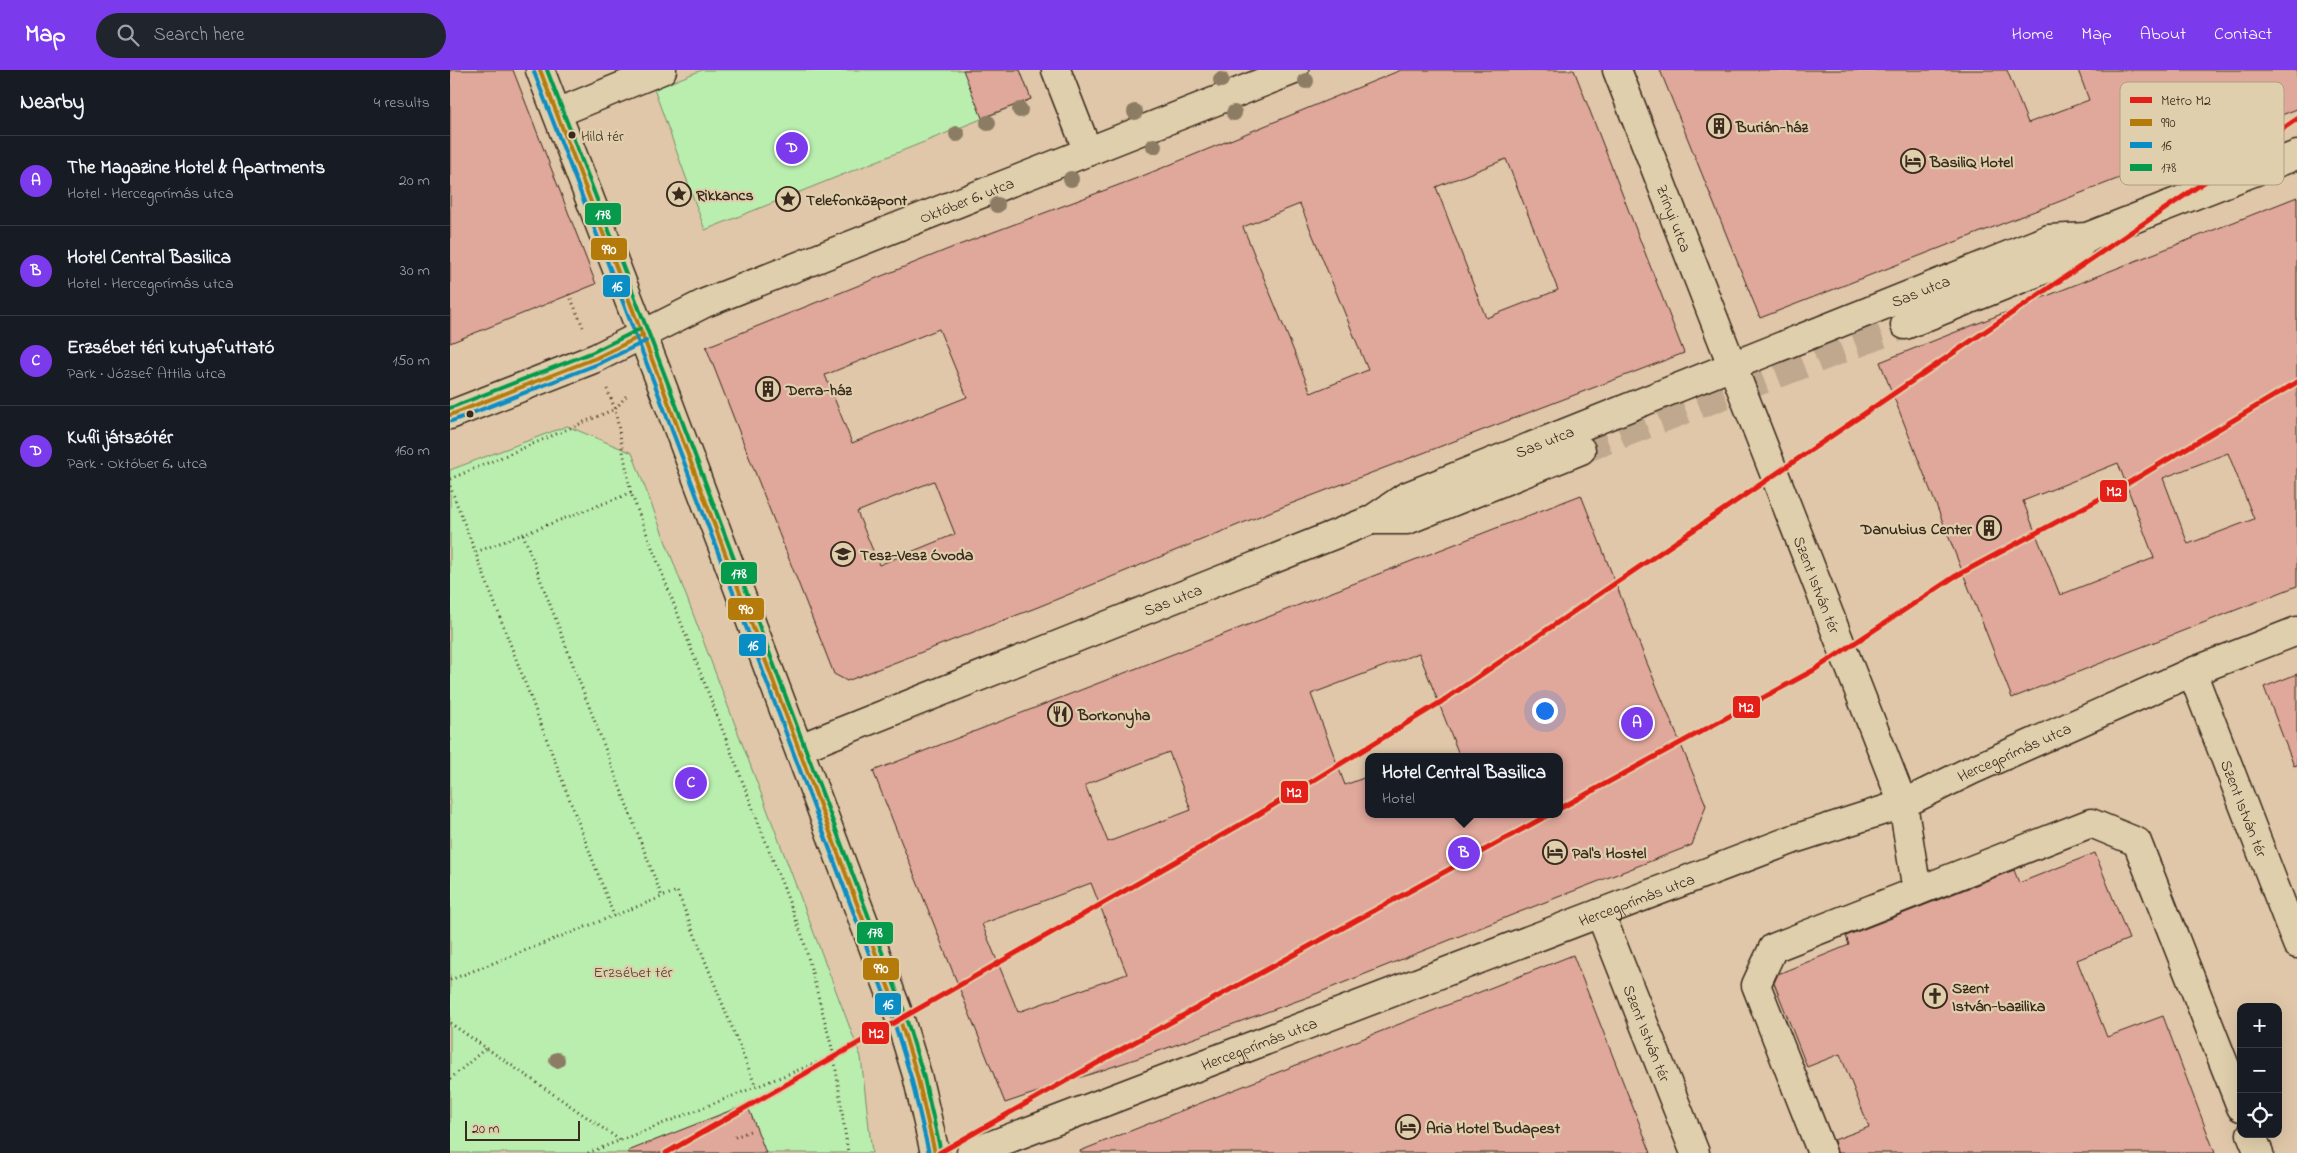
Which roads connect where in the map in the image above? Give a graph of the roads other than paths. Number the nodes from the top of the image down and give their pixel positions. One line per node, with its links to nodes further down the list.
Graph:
1 (540, 70): 6 (street)
2 (1056, 70): 7 (street)
3 (1294, 70): 7 (street, Október 6. utca)
4 (1617, 70): 14 (street, Zrínyi utca)
5 (656, 72): 6 (street)
6 (557, 112): 13 (street)
7 (1088, 152): 13 (street, Október 6. utca)
8 (2297, 155): 9 (street, Sas utca)
9 (2284, 160)
10 (2220, 185): 11 (street, Sas utca)
11 (2087, 237): 12 (street); 14 (street, Sas utca)
12 (1905, 325)
13 (643, 335): 15 (street); 20 (street)
14 (1732, 366): 17 (street, Sas utca); 21 (street, Szent István tér)
15 (450, 415)
16 (1581, 450): 17 (street)
17 (1371, 520): 20 (street, Sas utca)
18 (2297, 631): 19 (street, Hercegprímás utca)
19 (2192, 672): 21 (street, Hercegprímás utca); 24 (street, Szent István tér)
20 (800, 748): 27 (street)
21 (1903, 804): 22 (street, Szent István tér); 23 (street, Hercegprímás utca)
22 (1917, 891): 25 (street); 30 (street)
23 (1600, 913): 28 (street, Hercegprímás utca); 29 (street, Szent István tér)
24 (2297, 944)
25 (2237, 1097)
26 (2253, 1138): 31 (street)
27 (935, 1153)
28 (971, 1153)
29 (1695, 1153)
30 (1822, 1153)
31 (2259, 1153)

